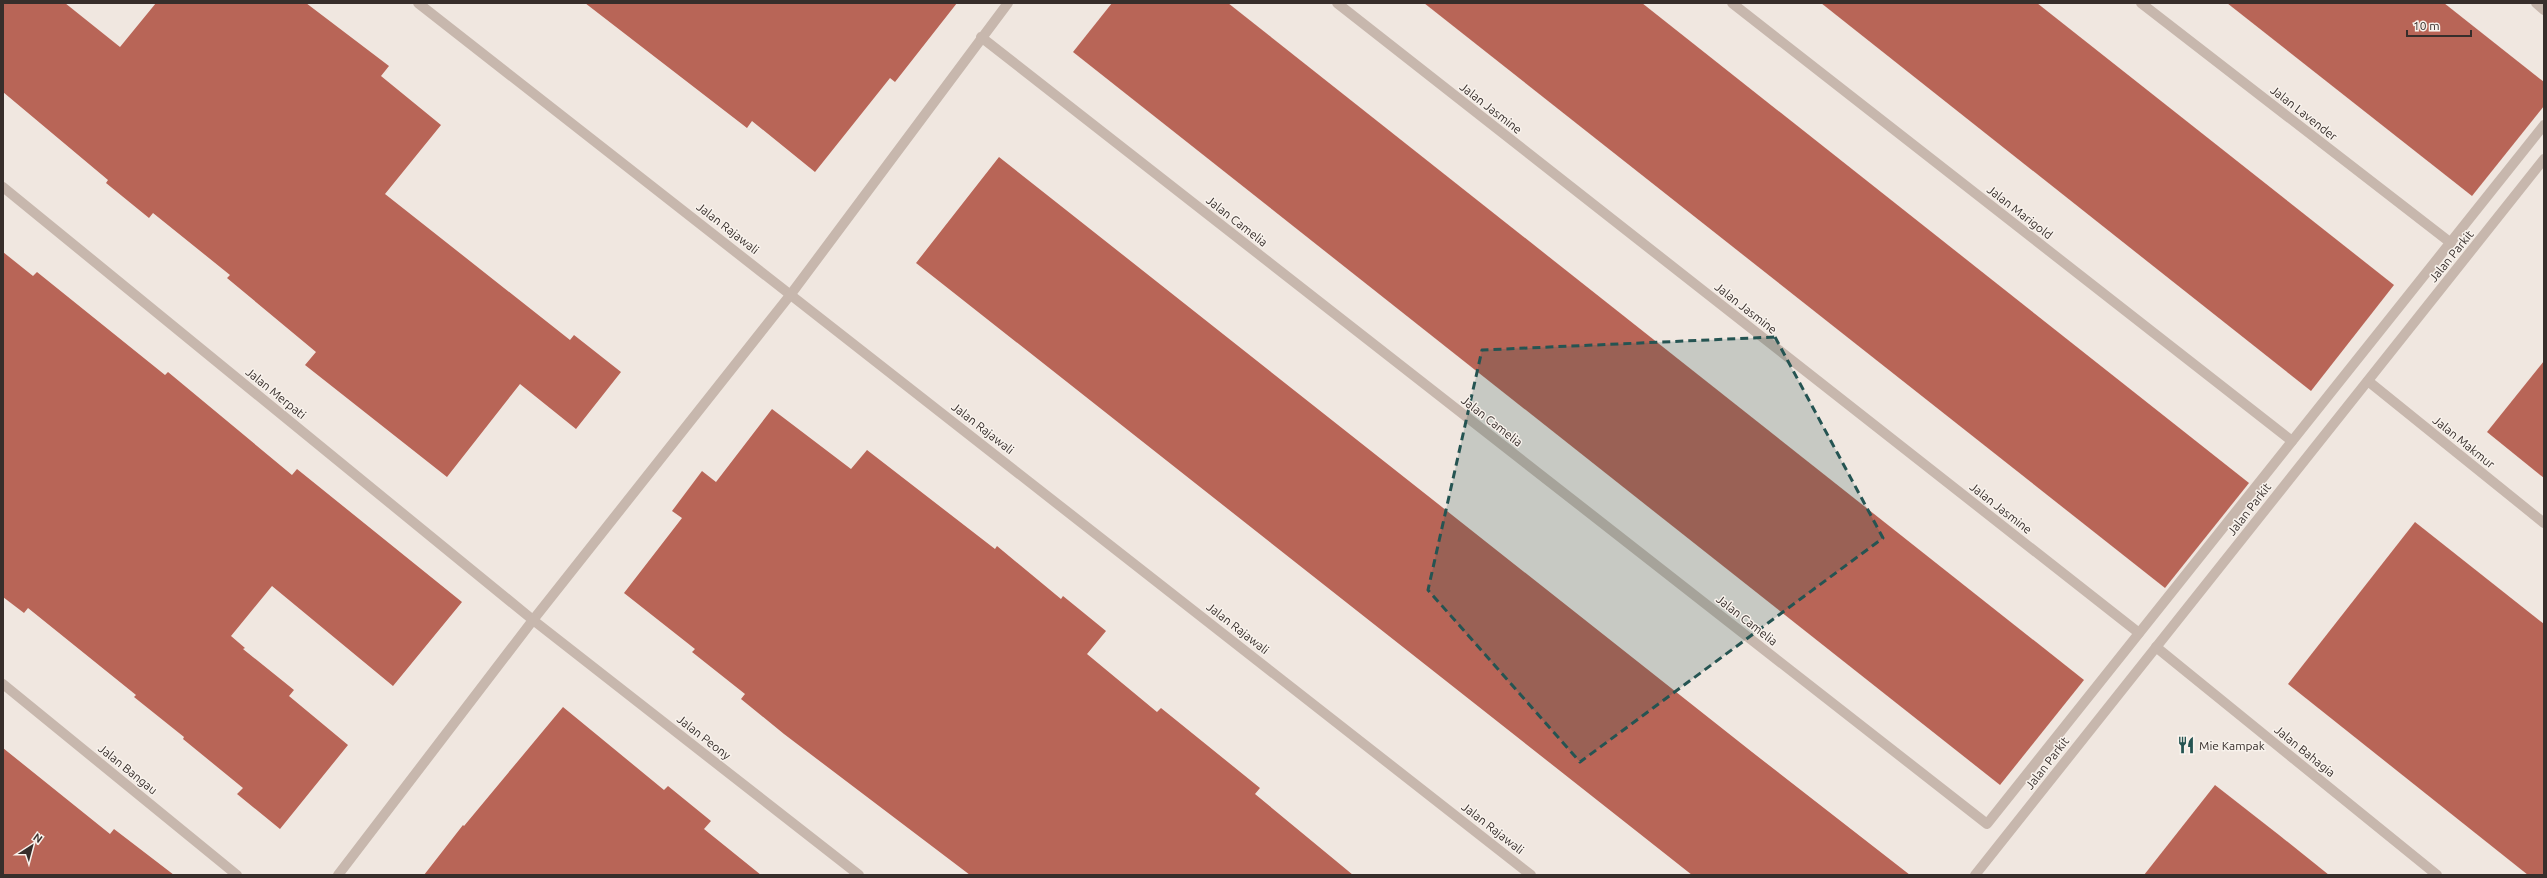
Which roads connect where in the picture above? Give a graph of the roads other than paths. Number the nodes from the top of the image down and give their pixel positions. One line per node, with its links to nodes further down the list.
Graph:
1 (418, 3): 13 (street, Jalan Rajawali)
2 (1008, 3): 8 (street)
3 (1337, 3): 18 (street, Jalan Jasmine)
4 (1732, 3): 15 (street, Jalan Marigold)
5 (2141, 3): 12 (street, Jalan Lavender)
6 (2536, 3): 7 (street)
7 (2544, 10)
8 (981, 37): 13 (street); 18 (street, Jalan Camelia)
9 (2544, 126): 12 (street)
10 (2544, 160): 14 (street, Jalan Parkit)
11 (3, 187): 17 (street, Jalan Merpati)
12 (2451, 243): 15 (street)
13 (791, 294): 17 (street); 24 (street, Jalan Rajawali)
14 (2368, 381): 16 (street, Jalan Makmur); 19 (street, Jalan Parkit)
15 (2292, 442): 18 (street)
16 (2544, 523)
17 (533, 620): 22 (street); 23 (street, Jalan Peony)
18 (2139, 633)
19 (2156, 647): 25 (street, Jalan Parkit); 26 (street, Jalan Bahagia)
20 (3, 684): 21 (street, Jalan Bangau)
21 (237, 875)
22 (338, 875)
23 (859, 875)
24 (1531, 875)
25 (1975, 875)
26 (2437, 875)

